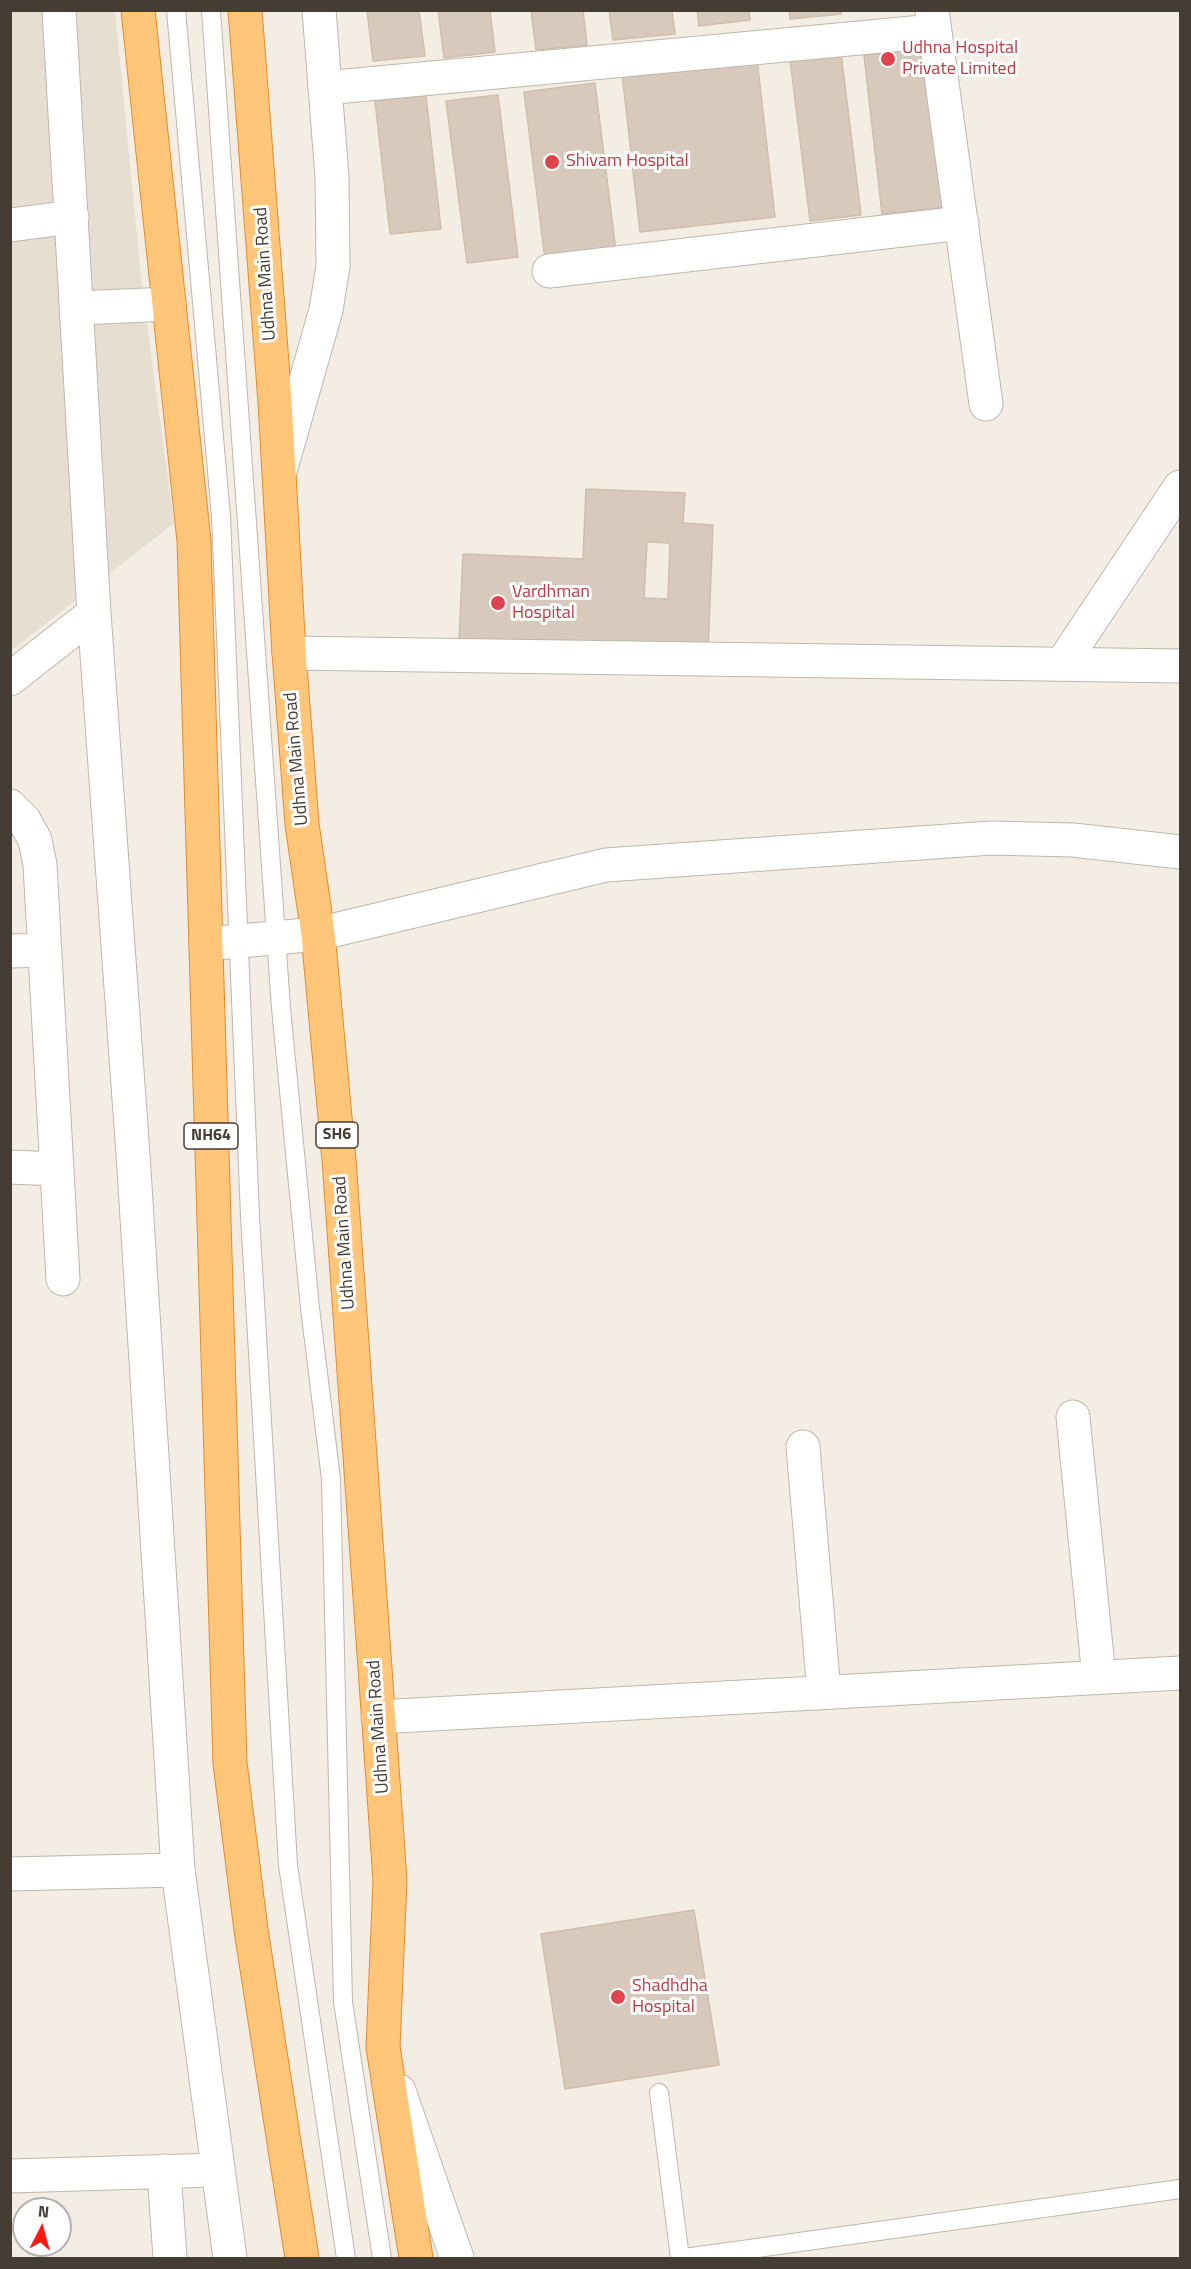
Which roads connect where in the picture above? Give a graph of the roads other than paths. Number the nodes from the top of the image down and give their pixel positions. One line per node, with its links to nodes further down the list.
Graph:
1 (59, 10): 9 (street)
2 (138, 10): 13 (highway, NH64)
3 (176, 10): 27 (lane)
4 (211, 10): 26 (lane)
5 (246, 10): 16 (highway, Udhna Main Road / SH6)
6 (319, 10): 8 (street)
7 (933, 21): 8 (street); 10 (street)
8 (325, 88): 16 (street)
9 (72, 217): 11 (street); 14 (street)
10 (962, 223): 12 (street); 15 (street)
11 (10, 225)
12 (549, 271)
13 (169, 304): 14 (street); 28 (highway, NH64)
14 (78, 308): 18 (street)
15 (986, 404)
16 (280, 472): 19 (highway, Udhna Main Road / SH6)
17 (1180, 487): 20 (street)
18 (94, 613): 22 (street); 40 (street)
19 (289, 653): 20 (street); 25 (highway, Udhna Main Road / SH6)
20 (1062, 664): 21 (street)
21 (1180, 666)
22 (10, 678)
23 (10, 806): 30 (street)
24 (1180, 852): 25 (street)
25 (318, 934): 26 (street); 39 (highway, Udhna Main Road / SH6)
26 (276, 939): 27 (street); 52 (lane)
27 (239, 943): 28 (street); 51 (lane)
28 (206, 944): 50 (highway, NH64)
29 (10, 951): 30 (street)
30 (45, 951): 32 (street)
31 (10, 1167): 32 (street)
32 (57, 1169): 33 (street)
33 (63, 1279)
34 (1073, 1417): 37 (street)
35 (803, 1447): 38 (street)
36 (1180, 1673): 37 (street)
37 (1099, 1677): 38 (street)
38 (824, 1692): 39 (street)
39 (378, 1717): 42 (highway, Udhna Main Road / SH6)
40 (178, 1870): 41 (street); 44 (street)
41 (10, 1874)
42 (383, 2047): 53 (highway, Udhna Main Road / SH6); 54 (street)
43 (659, 2093): 55 (lane)
44 (217, 2170): 45 (street); 49 (street)
45 (164, 2171): 46 (street); 48 (street)
46 (10, 2176)
47 (1180, 2188): 56 (lane)
48 (170, 2259)
49 (230, 2259)
50 (302, 2259)
51 (346, 2259)
52 (382, 2259)
53 (416, 2259)
54 (457, 2259)
55 (680, 2259)
56 (685, 2259)

